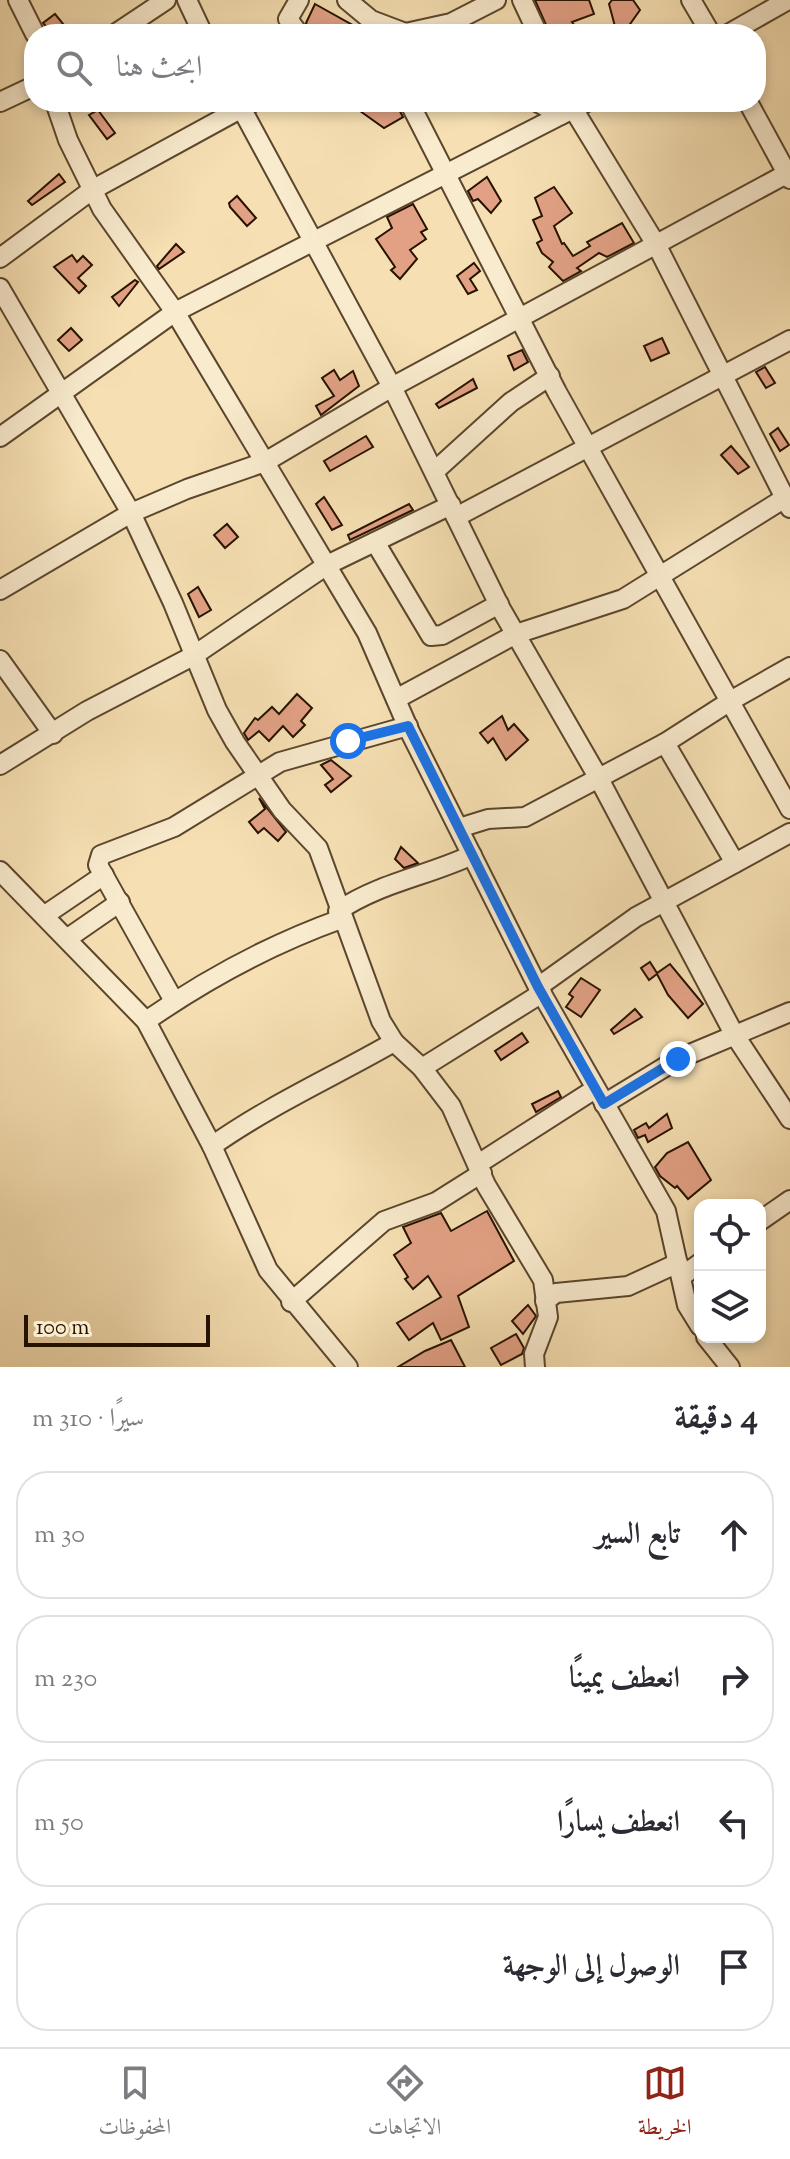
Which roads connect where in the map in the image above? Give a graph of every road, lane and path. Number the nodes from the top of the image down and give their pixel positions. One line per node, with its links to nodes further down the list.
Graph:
1 (18, 0): 10 (street)
2 (166, 0): 11 (street)
3 (187, 0): 12 (street)
4 (299, 0): 13 (street)
5 (347, 0): 14 (street)
6 (496, 0): 15 (street)
7 (522, 0): 16 (street)
8 (691, 0): 17 (street)
9 (788, 0): 18 (street)
10 (30, 24)
11 (130, 24)
12 (198, 24)
13 (292, 24)
14 (381, 24)
15 (447, 24)
16 (533, 24)
17 (705, 24)
18 (746, 24)
19 (24, 91): 20 (street)
20 (0, 102)
21 (58, 112): 30 (street)
22 (230, 112): 30 (street)
23 (248, 112): 31 (street)
24 (414, 112): 28 (street)
25 (563, 112): 28 (street)
26 (575, 112): 32 (street)
27 (754, 112): 29 (street)
28 (447, 173): 31 (street); 36 (street)
29 (789, 175): 32 (street)
30 (92, 190): 33 (street); 35 (street)
31 (312, 242): 35 (street); 40 (street)
32 (657, 246): 36 (street); 38 (street)
33 (0, 258)
34 (0, 288): 41 (street)
35 (175, 312): 41 (street); 44 (street)
36 (520, 317): 39 (street); 40 (street)
37 (790, 340): 38 (street)
38 (722, 374): 43 (street); 46 (street)
39 (550, 376): 43 (street); 45 (street)
40 (392, 387): 44 (street); 45 (street)
41 (62, 391): 42 (street); 48 (street)
42 (0, 437)
43 (587, 446): 47 (street); 51 (street)
44 (265, 462): 48 (street); 50 (street)
45 (436, 470): 47 (street)
46 (788, 503): 51 (street)
47 (454, 511): 49 (street); 53 (street)
48 (131, 513): 52 (street); 55 (street)
49 (375, 542): 50 (street); 53 (street)
50 (327, 565): 55 (street); 58 (street)
51 (663, 576): 54 (street); 59 (street)
52 (0, 590)
53 (499, 604): 54 (street)
54 (516, 634): 58 (street); 65 (street)
55 (193, 656): 61 (street); 64 (street)
56 (0, 660): 61 (street)
57 (790, 667): 59 (street)
58 (396, 699): 60 (street)
59 (732, 700): 62 (street); 66 (street)
60 (408, 726): 64 (street); 67 (street)
61 (53, 734): 63 (street)
62 (665, 743): 65 (street); 70 (street)
63 (0, 765)
64 (256, 776): 72 (street); 76 (street)
65 (598, 777): 67 (street); 74 (street)
66 (790, 809)
67 (459, 828): 69 (street)
68 (790, 833): 70 (street)
69 (472, 855): 76 (street); 78 (street)
70 (735, 863): 74 (street)
71 (0, 871): 75 (street)
72 (104, 875): 73 (street); 75 (street)
73 (120, 902): 77 (street); 79 (street)
74 (662, 903): 78 (street); 82 (street)
75 (45, 915): 77 (street)
76 (339, 915): 79 (street); 83 (street)
77 (68, 938): 81 (street)
78 (540, 990): 84 (street); 85 (street)
79 (174, 1001): 81 (street)
80 (790, 1012): 82 (street)
81 (146, 1021): 87 (street)
82 (734, 1034): 85 (street); 86 (street)
83 (394, 1042): 84 (street); 87 (street)
84 (422, 1068): 88 (street)
85 (599, 1097): 88 (street); 92 (street)
86 (790, 1119)
87 (212, 1146): 94 (street)
88 (480, 1168): 93 (street); 94 (street)
89 (790, 1200): 90 (street)
90 (766, 1217)
91 (694, 1265): 92 (street)
92 (680, 1270): 93 (street); 95 (street)
93 (545, 1301): 98 (street)
94 (291, 1302): 97 (street)
95 (694, 1316)
96 (711, 1343): 99 (street)
97 (348, 1367)
98 (535, 1367)
99 (730, 1367)

